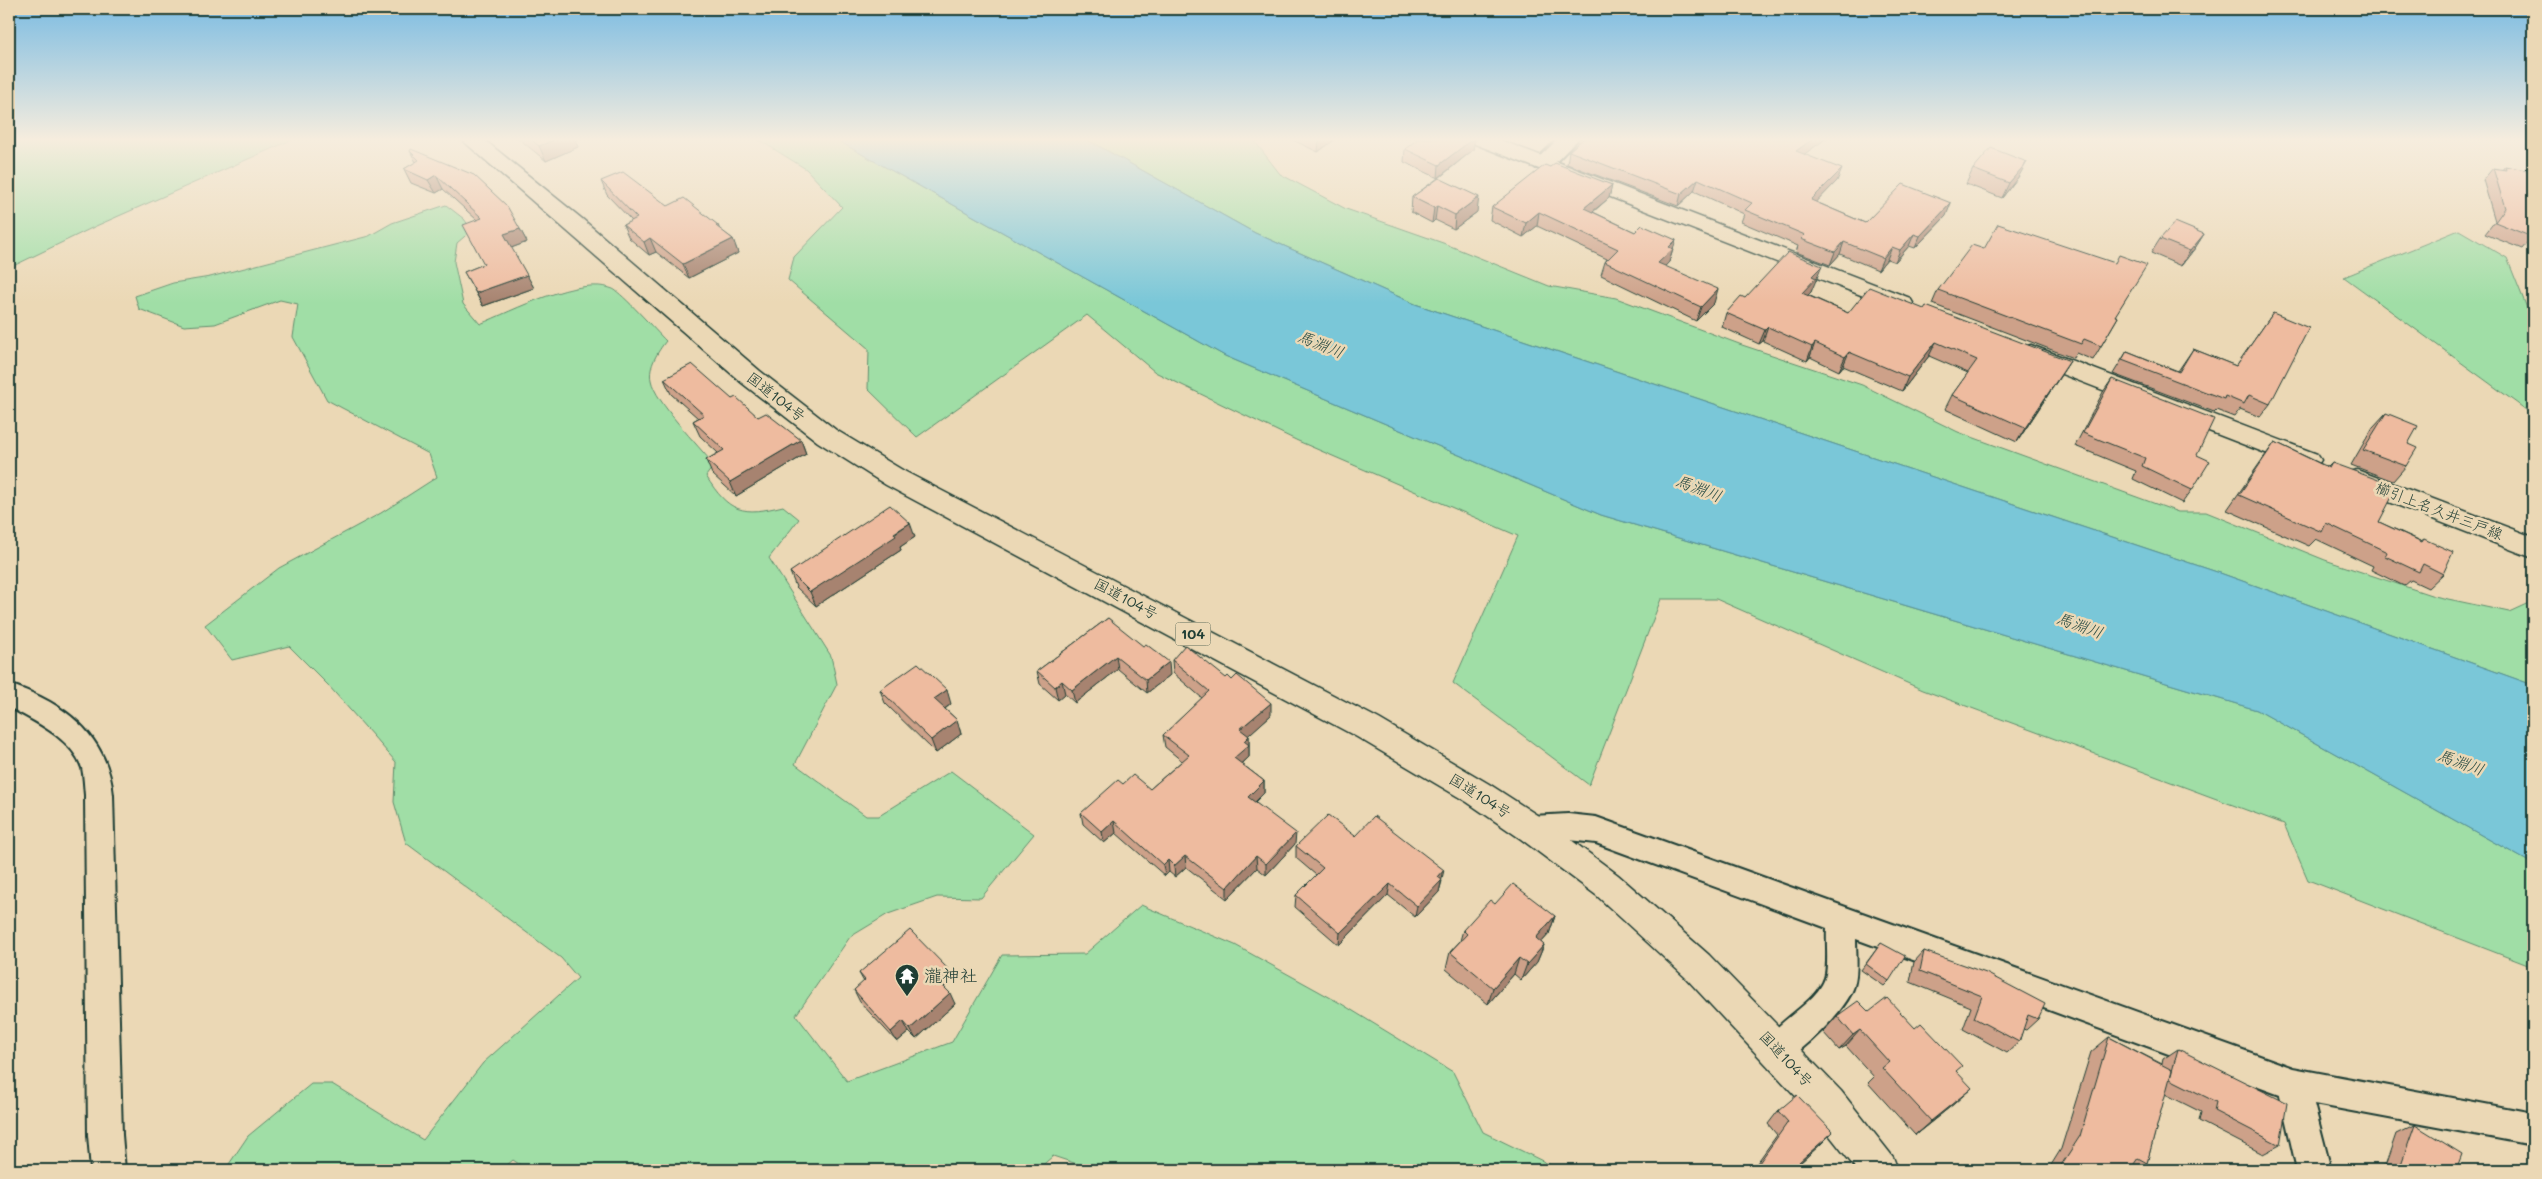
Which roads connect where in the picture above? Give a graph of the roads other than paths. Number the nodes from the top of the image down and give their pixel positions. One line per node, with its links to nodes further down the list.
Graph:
1 (537, 193): 7 (main road, 国道104号 / 104)
2 (1618, 193): 3 (main road)
3 (1924, 311)
4 (2008, 344): 5 (main road, 櫛引上名久井三戸線)
5 (2533, 548)
6 (9, 695): 12 (street)
7 (1532, 829): 8 (street); 9 (main road, 国道104号 / 104)
8 (1842, 920): 9 (street); 10 (street)
9 (1777, 1049): 13 (main road, 国道104号 / 104)
10 (2294, 1084): 11 (street); 14 (street)
11 (2533, 1128)
12 (108, 1170)
13 (1880, 1170)
14 (2314, 1170)

